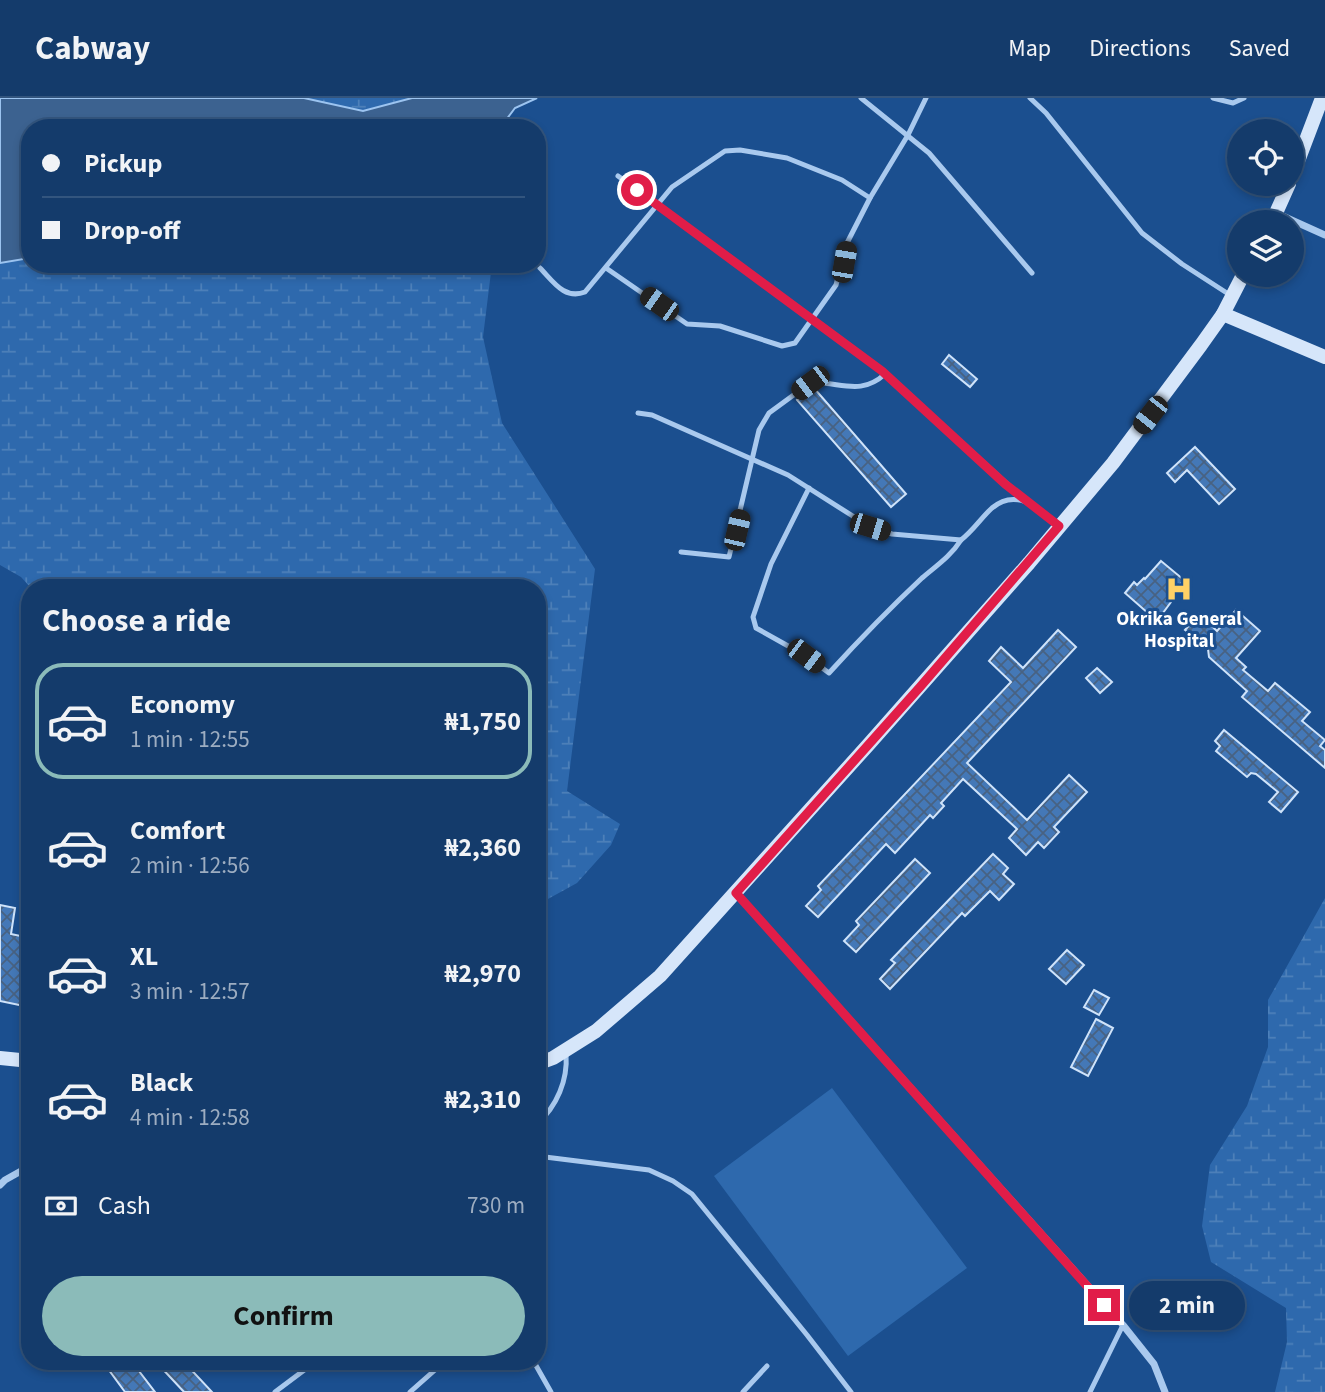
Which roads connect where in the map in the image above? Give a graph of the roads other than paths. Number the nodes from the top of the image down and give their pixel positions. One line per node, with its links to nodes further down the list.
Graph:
1 (861, 98): 7 (lane)
2 (926, 98): 7 (lane)
3 (1030, 98): 18 (lane)
4 (1213, 98): 5 (lane)
5 (1244, 98)
6 (1322, 101): 8 (street)
7 (908, 135): 10 (lane); 16 (lane)
8 (1304, 147)
9 (618, 176): 11 (lane)
10 (870, 198): 11 (lane); 20 (lane)
11 (656, 204): 14 (lane); 20 (lane)
12 (1304, 228): 13 (street)
13 (1325, 235)
14 (606, 268): 15 (lane); 20 (lane)
15 (545, 273)
16 (1032, 273)
17 (1236, 287): 18 (street)
18 (1231, 296): 19 (street)
19 (1223, 314): 21 (street); 27 (street)
20 (813, 319): 22 (lane)
21 (1325, 357)
22 (886, 374): 24 (lane); 26 (lane)
23 (638, 413): 24 (lane)
24 (752, 460): 25 (lane); 29 (lane)
25 (809, 488): 28 (lane); 28 (lane)
26 (1025, 500): 27 (lane); 28 (lane)
27 (1059, 526): 30 (street)
28 (961, 540)
29 (681, 552)
30 (736, 893): 31 (street); 39 (street)
31 (566, 1051): 34 (street); 35 (lane)
32 (0, 1058): 33 (street)
33 (21, 1060)
34 (546, 1060)
35 (546, 1113)
36 (546, 1157): 48 (lane)
37 (21, 1171): 38 (street)
38 (0, 1185)
39 (1123, 1325): 49 (lane); 50 (street)
40 (767, 1366): 47 (lane)
41 (304, 1370): 44 (lane)
42 (435, 1370): 45 (lane)
43 (539, 1370): 46 (lane)
44 (275, 1392)
45 (410, 1392)
46 (551, 1392)
47 (743, 1392)
48 (851, 1392)
49 (1090, 1392)
50 (1165, 1392)

